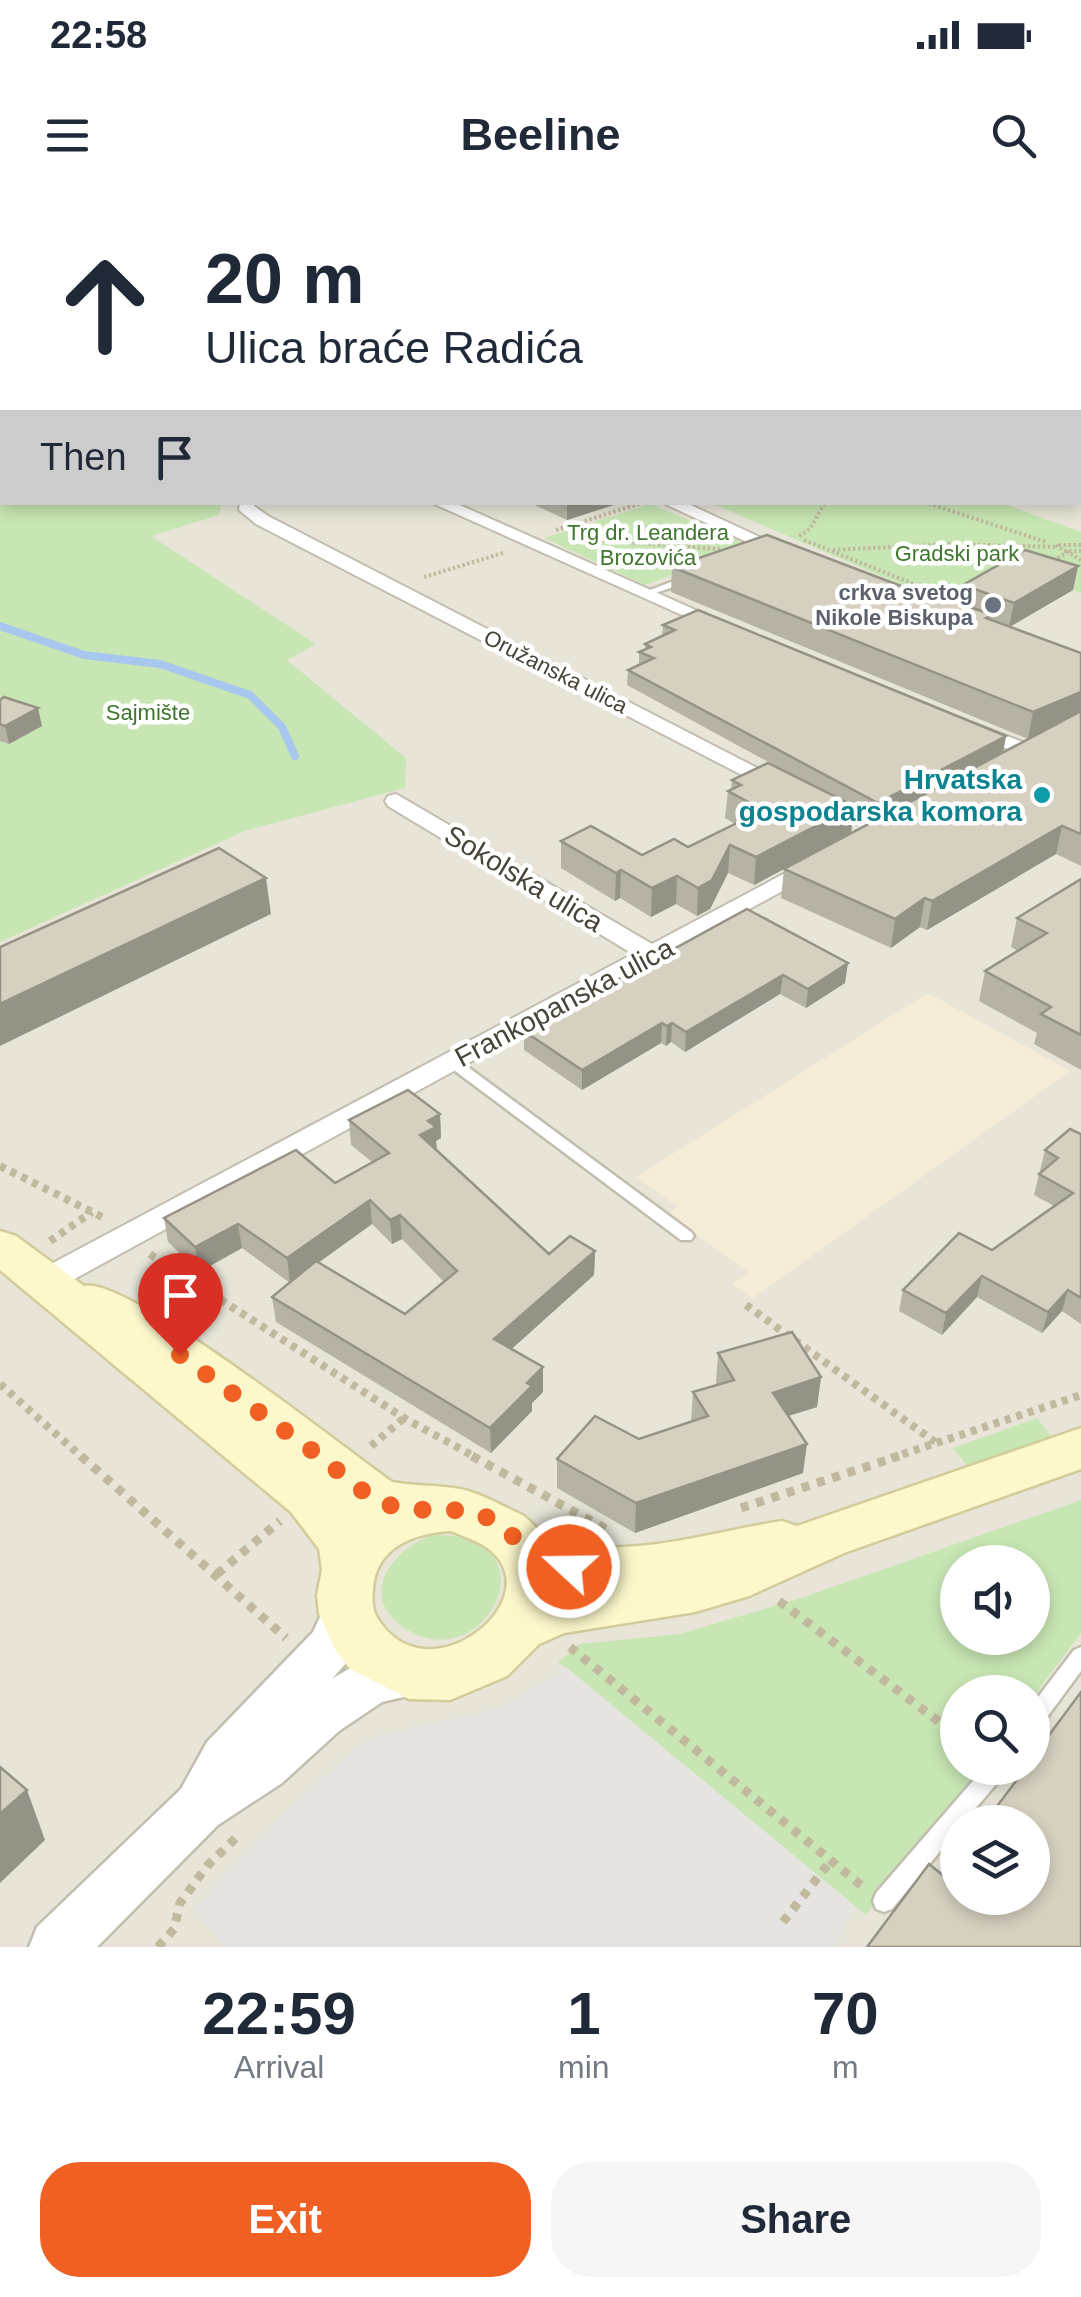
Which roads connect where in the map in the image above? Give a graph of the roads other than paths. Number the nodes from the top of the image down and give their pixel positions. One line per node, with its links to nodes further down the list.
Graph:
1 (246, 505): 10 (street, Oružanska ulica)
2 (446, 505): 6 (street)
3 (675, 505): 4 (street)
4 (802, 560)
5 (701, 574): 6 (lane)
6 (647, 594): 7 (street)
7 (751, 638)
8 (958, 723): 9 (street)
9 (998, 768)
10 (802, 796)
11 (396, 801): 13 (street, Sokolska ulica)
12 (842, 852): 13 (street, Frankopanska ulica)
13 (653, 954): 14 (street, Frankopanska ulica)
14 (452, 1062): 15 (lane); 17 (street, Frankopanska ulica)
15 (686, 1236)
16 (0, 1248): 17 (main road)
17 (47, 1280): 19 (main road); 22 (main road)
18 (1081, 1448): 20 (main road)
19 (424, 1510): 21 (main road); 22 (main road)
20 (825, 1536): 21 (main road); 23 (main road)
21 (526, 1554): 23 (main road)
22 (346, 1591): 25 (main road); 28 (street)
23 (545, 1634): 25 (main road)
24 (1081, 1656): 26 (lane)
25 (420, 1673): 28 (street)
26 (1050, 1696)
27 (983, 1785): 29 (lane)
28 (222, 1818): 30 (street)
29 (884, 1900)
30 (70, 1943)

